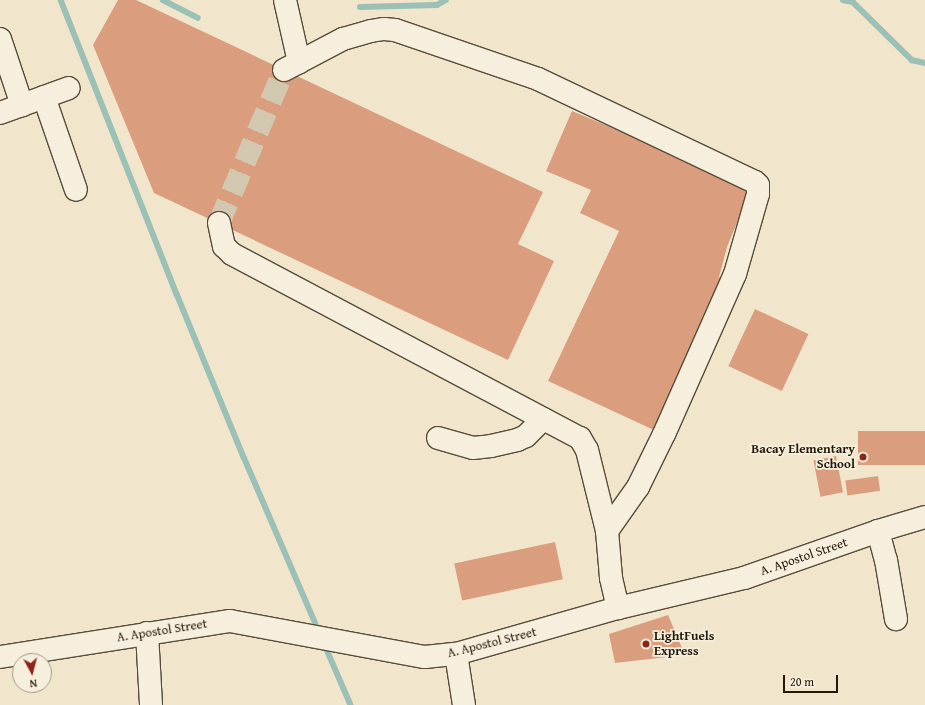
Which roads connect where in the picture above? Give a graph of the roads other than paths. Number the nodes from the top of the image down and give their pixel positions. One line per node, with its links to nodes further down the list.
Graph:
1 (284, 0): 12 (street)
2 (0, 39): 5 (street)
3 (69, 88): 4 (street)
4 (44, 97): 5 (street); 7 (street)
5 (22, 105): 6 (street)
6 (0, 113)
7 (76, 190)
8 (219, 223): 9 (street)
9 (543, 419): 10 (street); 12 (street)
10 (438, 438)
11 (925, 517): 13 (street, A. Apostol Street)
12 (607, 531): 14 (street)
13 (878, 531): 14 (street, A. Apostol Street); 15 (street)
14 (618, 608): 17 (street, A. Apostol Street)
15 (896, 618)
16 (147, 633): 17 (street, A. Apostol Street); 18 (street, A. Apostol Street); 19 (street)
17 (456, 654): 20 (street)
18 (0, 657)
19 (151, 705)
20 (464, 705)

